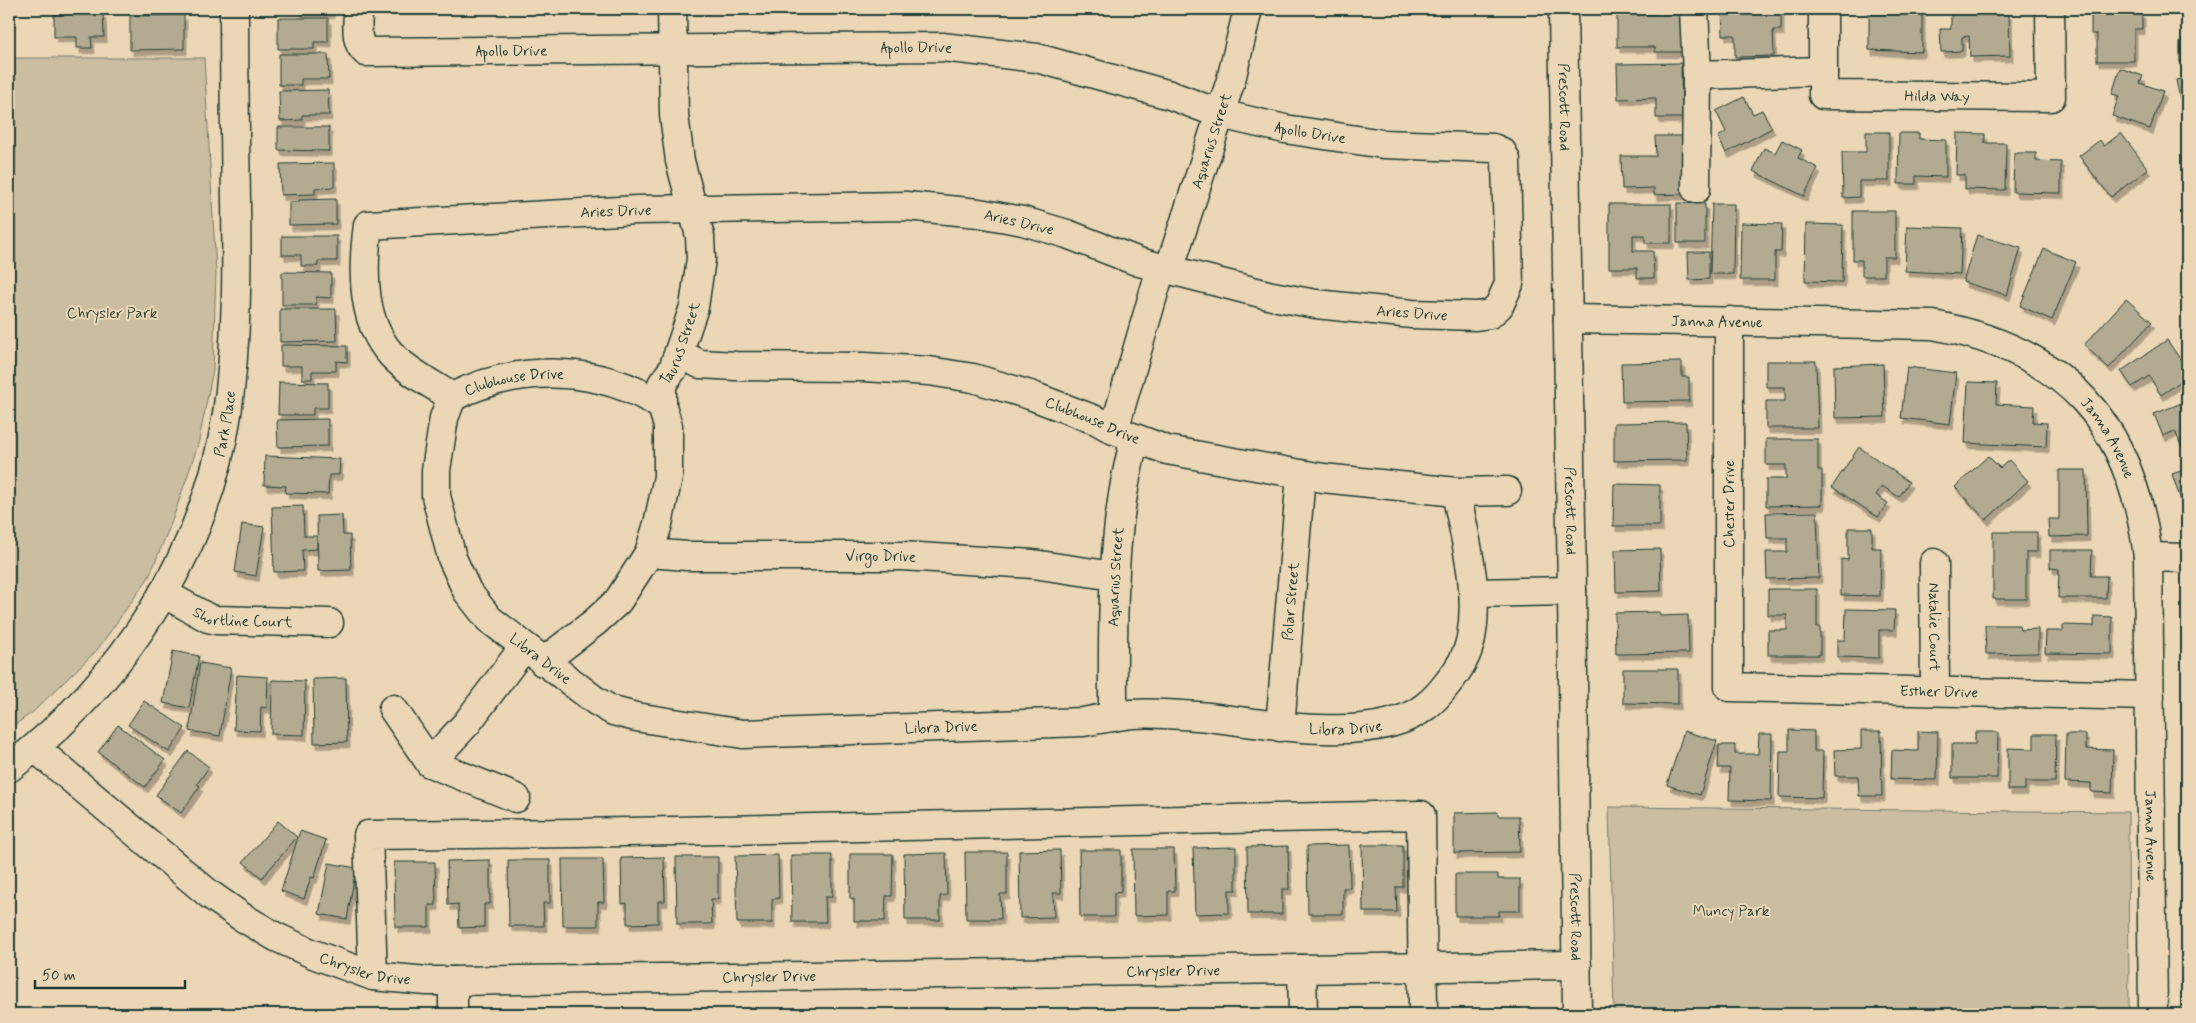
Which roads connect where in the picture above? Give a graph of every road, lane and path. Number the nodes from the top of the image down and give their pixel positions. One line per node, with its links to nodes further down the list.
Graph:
1 (234, 9): 33 (street, Park Place)
2 (358, 9): 9 (street, Apollo Drive)
3 (672, 9): 9 (street, Taurus Street)
4 (1248, 9): 12 (street, Aquarius Street)
5 (1562, 9): 18 (street, Prescott Road)
6 (1694, 9): 10 (street)
7 (1823, 9): 11 (street)
8 (2050, 9): 11 (street, Hilda Way)
9 (673, 50): 12 (street, Apollo Drive); 15 (street, Taurus Street)
10 (1697, 75): 11 (street, Hilda Way); 14 (street)
11 (1823, 83)
12 (1220, 114): 13 (street, Apollo Drive); 17 (street, Aquarius Street)
13 (1502, 152): 17 (street, Aries Drive)
14 (1696, 189)
15 (691, 209): 16 (street, Aries Drive); 17 (street, Aries Drive); 20 (street, Taurus Street)
16 (368, 224): 21 (street, Clubhouse Drive)
17 (1165, 269): 23 (street, Aquarius Street)
18 (1568, 319): 19 (street, Janna Avenue); 32 (street, Prescott Road)
19 (1729, 321): 28 (street, Janna Avenue); 37 (street, Chester Drive)
20 (679, 354): 22 (street, Taurus Street); 23 (street, Clubhouse Drive)
21 (452, 397): 22 (street, Clubhouse Drive); 36 (street, Libra Drive)
22 (662, 406): 27 (street, Taurus Street)
23 (1124, 434): 24 (street, Clubhouse Drive); 31 (street, Aquarius Street)
24 (1302, 475): 26 (street, Clubhouse Drive); 42 (street, Polar Street)
25 (1507, 491): 26 (street, Clubhouse Drive)
26 (1456, 492): 34 (street, Libra Drive)
27 (649, 553): 31 (street, Virgo Drive); 36 (street, Taurus Street)
28 (2148, 557): 29 (street); 39 (street, Janna Avenue)
29 (2187, 558)
30 (1934, 563): 38 (street, Natalie Court)
31 (1114, 576): 41 (street, Aquarius Street)
32 (1572, 591): 34 (street); 47 (street, Prescott Road)
33 (163, 593): 35 (street, Shortline Court); 43 (street, Park Place)
34 (1474, 593): 42 (street, Libra Drive)
35 (329, 623)
36 (534, 654): 41 (street, Libra Drive); 44 (street, Taurus Street)
37 (1729, 687): 38 (street, Esther Drive)
38 (1935, 691): 39 (street, Esther Drive)
39 (2150, 696): 56 (street, Janna Avenue)
40 (393, 709): 44 (street)
41 (1113, 717): 42 (street, Libra Drive)
42 (1280, 727)
43 (35, 748): 45 (street, Park Place); 50 (street, Chrysler Drive)
44 (430, 763): 46 (street)
45 (9, 768)
46 (516, 798)
47 (1577, 965): 48 (street, Chrysler Drive); 55 (street, Prescott Road)
48 (1423, 967): 49 (street, Chrysler Drive); 50 (street); 54 (street)
49 (1302, 969): 51 (street, Chrysler Drive); 53 (street)
50 (373, 976): 51 (street, Chrysler Drive)
51 (453, 981): 52 (street)
52 (453, 1014)
53 (1303, 1014)
54 (1424, 1014)
55 (1576, 1014)
56 (2153, 1014)

